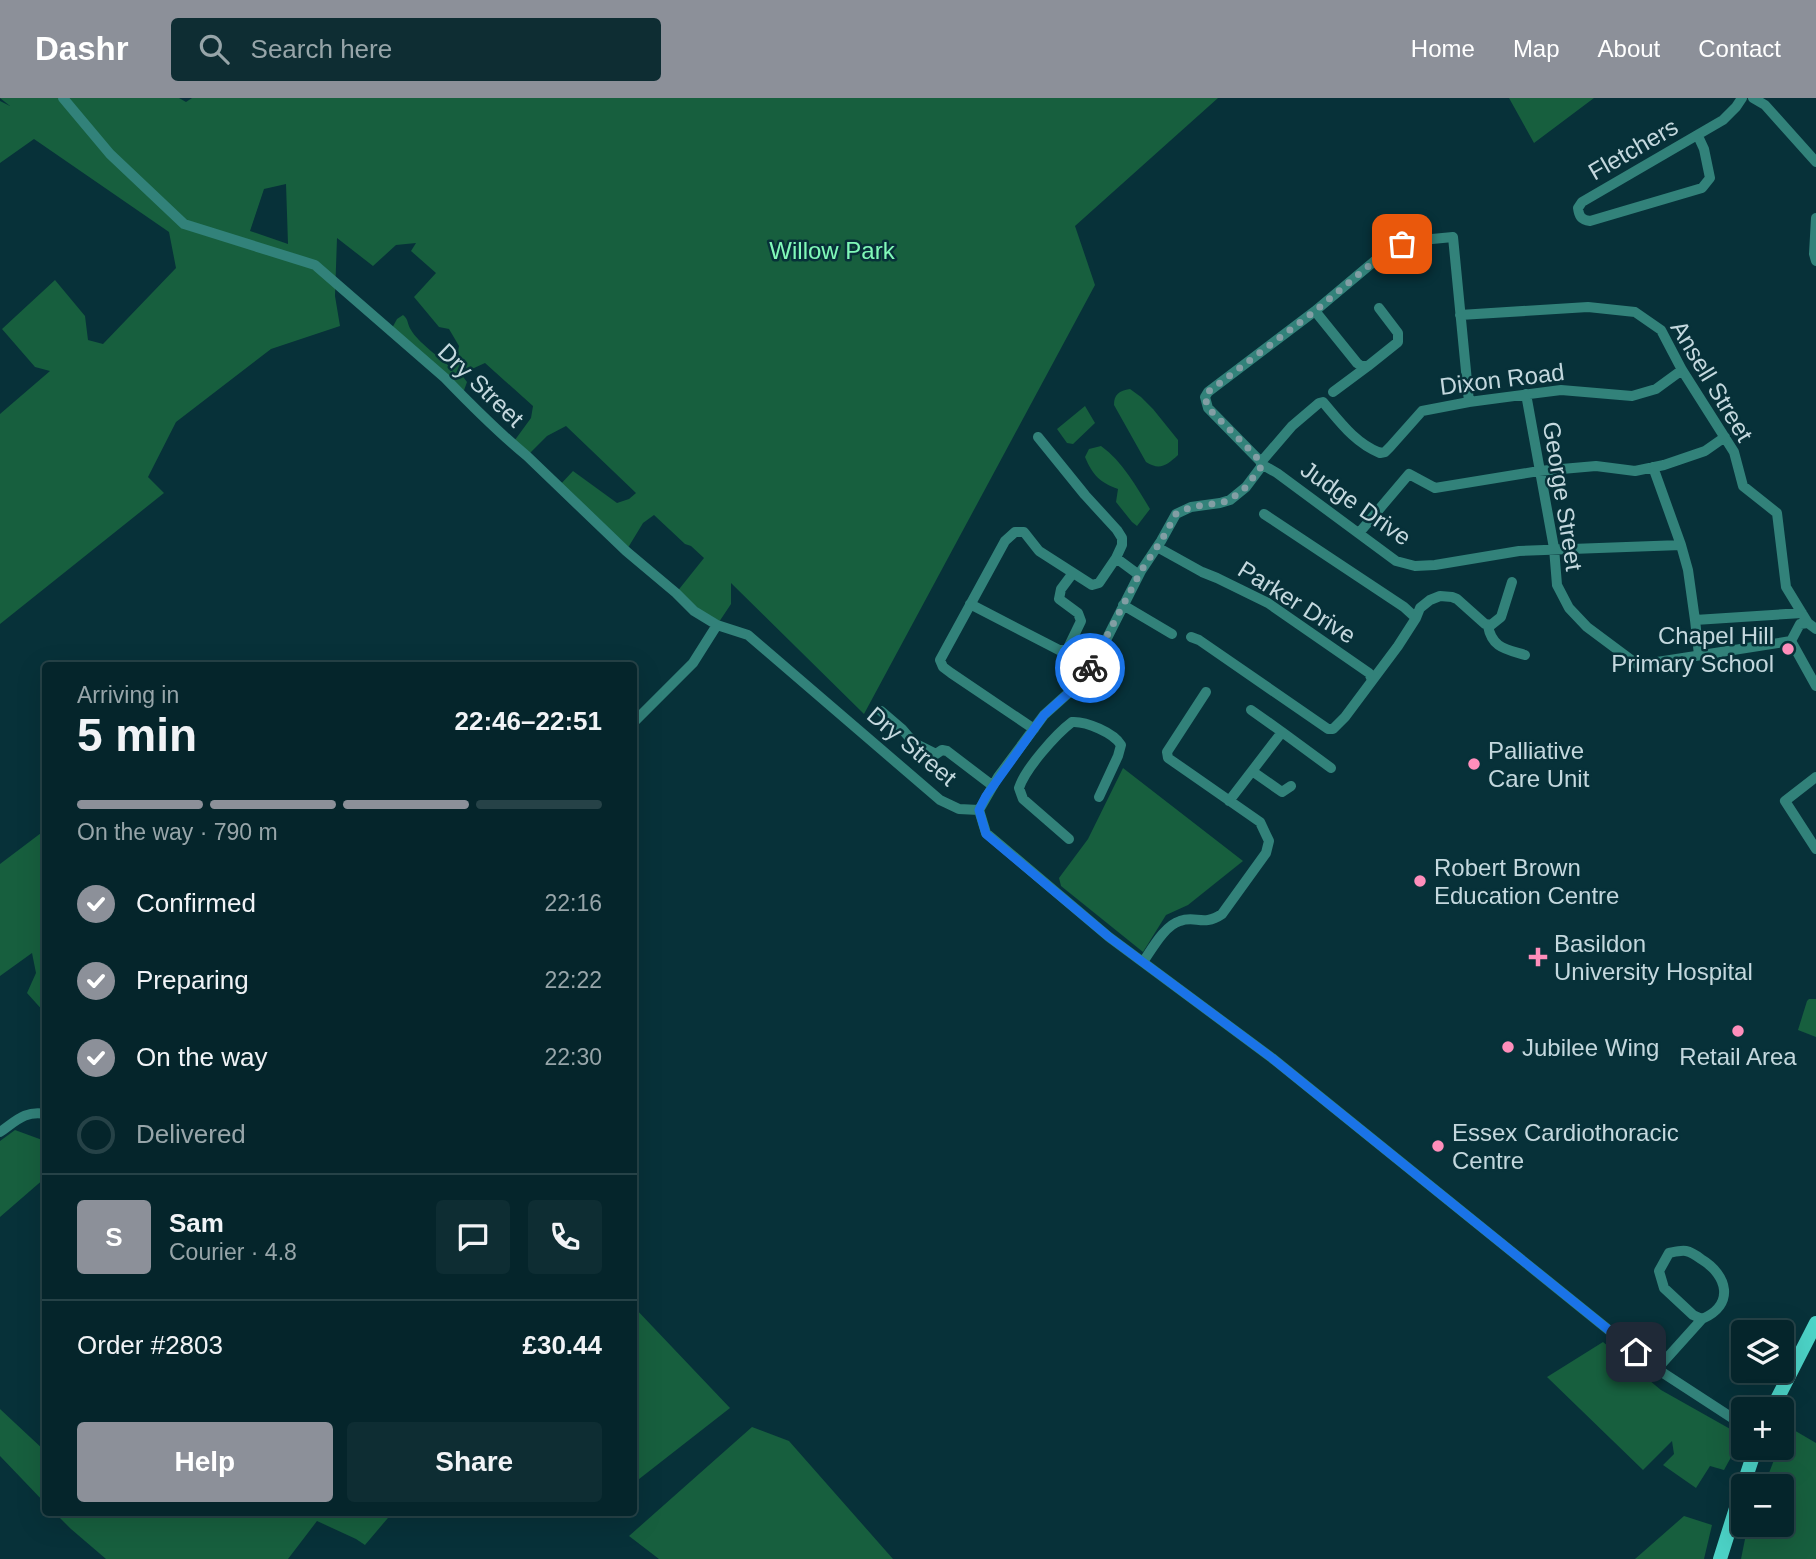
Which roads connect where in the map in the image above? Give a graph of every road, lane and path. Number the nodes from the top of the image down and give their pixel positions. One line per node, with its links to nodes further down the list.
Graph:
1 (63, 98): 35 (street, Dry Street)
2 (1742, 98): 4 (street, Fletchers)
3 (1753, 98): 5 (street)
4 (1698, 135): 4 (street, Fletchers)
5 (1816, 162)
6 (1816, 218): 7 (street)
7 (1816, 261)
8 (1379, 308): 11 (street)
9 (1315, 311): 10 (street); 11 (street); 18 (street, Judge Drive)
10 (1460, 314): 12 (street, Ansell Street); 15 (street)
11 (1368, 366): 13 (street)
12 (1682, 370): 14 (street, Dixon Road); 17 (street, Ansell Street)
13 (1334, 392)
14 (1526, 394): 15 (street, Dixon Road); 20 (street, George Street)
15 (1469, 402): 18 (street, Dixon Road)
16 (1038, 437): 26 (street)
17 (1725, 438): 19 (street); 34 (street, Ansell Street)
18 (1261, 463): 22 (street, Judge Drive); 24 (street, Dixon Road)
19 (1653, 467): 20 (street); 23 (street)
20 (1539, 471): 22 (street); 25 (street, George Street)
21 (1264, 513): 32 (street)
22 (1359, 533): 25 (street, Judge Drive)
23 (1681, 545): 25 (street, Judge Drive); 33 (street)
24 (1157, 547): 28 (street, Dixon Road); 42 (street, Parker Drive)
25 (1555, 548): 41 (street, George Street)
26 (1116, 558): 27 (street); 28 (street)
27 (1073, 573): 30 (street); 30 (street)
28 (1139, 575): 31 (street, Dixon Road)
29 (1512, 582): 36 (street)
30 (970, 604): 48 (street)
31 (1123, 605): 37 (street); 48 (street, Dixon Road)
32 (1416, 618): 36 (street); 42 (street)
33 (1695, 620): 34 (street); 41 (street)
34 (1808, 621): 39 (street)
35 (717, 625): 47 (street); 59 (street, Dry Street)
36 (1488, 626): 40 (street)
37 (1172, 634)
38 (1191, 637): 42 (street)
39 (1791, 641): 41 (street, George Street); 43 (street)
40 (1525, 655)
41 (1699, 655)
42 (1372, 680)
43 (1816, 686)
44 (1206, 692): 58 (street)
45 (1251, 709): 49 (street)
46 (881, 711): 55 (street)
47 (637, 719)
48 (1034, 729): 50 (street, Dixon Road)
49 (1282, 732): 52 (street); 53 (street)
50 (1016, 754): 51 (street); 55 (street, Dixon Road)
51 (1032, 766): 57 (street); 60 (street)
52 (1331, 768)
53 (1252, 771): 56 (street); 58 (street)
54 (1816, 776): 61 (street)
55 (993, 786): 59 (street, Dixon Road)
56 (1291, 786)
57 (1098, 797)
58 (1230, 801): 62 (street)
59 (979, 810): 62 (street)
60 (1069, 839)
61 (1816, 849)
62 (1143, 962): 67 (street)
63 (42, 1113): 64 (street)
64 (0, 1132)
65 (1702, 1318): 65 (street); 67 (street)
66 (1816, 1323): 68 (main road)
67 (1657, 1369): 69 (street)
68 (1778, 1397)
69 (1731, 1417)
70 (1731, 1524): 71 (main road)
71 (1720, 1559)

